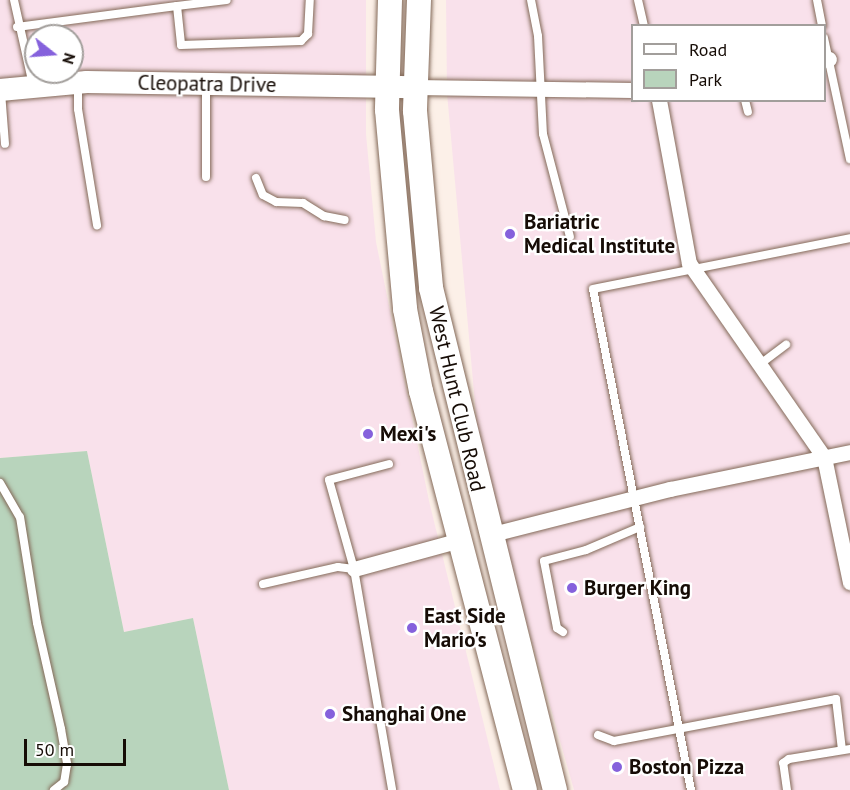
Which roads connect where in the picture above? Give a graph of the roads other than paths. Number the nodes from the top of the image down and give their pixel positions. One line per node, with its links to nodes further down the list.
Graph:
1 (14, 0): 12 (lane)
2 (227, 0): 9 (lane)
3 (310, 0): 9 (lane)
4 (390, 0): 19 (main road, West Hunt Club Road)
5 (419, 0): 20 (main road, West Hunt Club Road)
6 (531, 0): 22 (lane)
7 (638, 0): 10 (lane)
8 (817, 0): 11 (lane)
9 (177, 6): 12 (lane)
10 (644, 24)
11 (822, 24)
12 (17, 27): 18 (lane)
13 (827, 59): 28 (lane)
14 (84, 82): 17 (street, Cleopatra Drive)
15 (56, 84): 18 (street, Cleopatra Drive)
16 (78, 84): 32 (lane)
17 (206, 84): 19 (street, Cleopatra Drive); 29 (lane)
18 (34, 86): 21 (street, Cleopatra Drive)
19 (388, 87): 20 (street, Cleopatra Drive); 45 (main road, West Hunt Club Road)
20 (415, 87): 22 (street); 44 (main road, West Hunt Club Road)
21 (0, 89): 27 (lane)
22 (541, 89): 23 (street); 33 (lane)
23 (631, 90)
24 (659, 102): 35 (street)
25 (746, 102): 26 (lane)
26 (748, 112)
27 (5, 144)
28 (850, 159)
29 (206, 177)
30 (256, 178): 31 (lane)
31 (345, 220)
32 (97, 225)
33 (570, 237)
34 (850, 238): 35 (lane)
35 (695, 271): 37 (street); 42 (lane)
36 (786, 345): 37 (lane)
37 (759, 365): 39 (street)
38 (850, 452): 39 (street)
39 (824, 457): 42 (street); 47 (street)
40 (389, 464): 46 (lane)
41 (0, 483): 53 (lane)
42 (635, 498): 43 (lane); 44 (street)
43 (640, 527): 49 (lane); 50 (lane)
44 (489, 535): 45 (main road); 56 (main road, West Hunt Club Road)
45 (460, 540): 46 (street); 55 (main road, West Hunt Club Road)
46 (354, 569): 48 (lane); 54 (lane)
47 (850, 582)
48 (263, 584)
49 (563, 632)
50 (679, 728): 51 (lane); 52 (lane); 57 (lane)
51 (598, 735)
52 (846, 750): 58 (lane)
53 (54, 790)
54 (393, 790)
55 (525, 790)
56 (555, 790)
57 (691, 790)
58 (787, 790)

